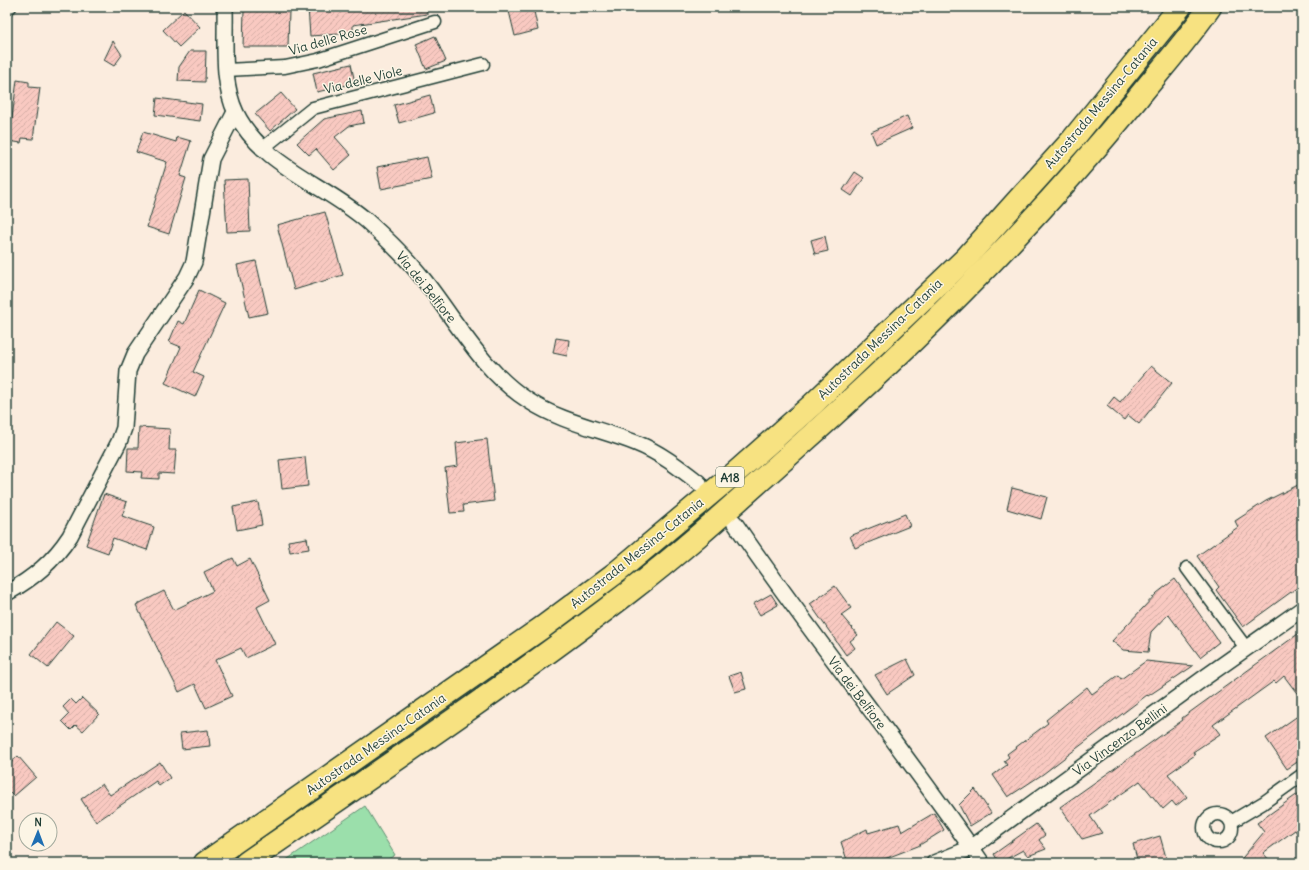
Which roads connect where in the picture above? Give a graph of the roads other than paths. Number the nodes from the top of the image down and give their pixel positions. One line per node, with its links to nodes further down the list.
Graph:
1 (10, 7): 5 (street)
2 (226, 7): 8 (street, Via dei Belfiore)
3 (1180, 7): 20 (highway, Autostrada Messina-Catania / A18)
4 (1210, 7): 21 (highway, Autostrada Messina-Catania / A18)
5 (7, 9)
6 (435, 22): 8 (street, Via delle Rose)
7 (483, 64): 10 (street, Via delle Viole)
8 (226, 70): 9 (street, Via dei Belfiore)
9 (236, 112): 10 (street, Via dei Belfiore); 14 (street)
10 (262, 149): 11 (street, Via dei Belfiore)
11 (699, 483)
12 (734, 522): 19 (street, Via dei Belfiore)
13 (1187, 568): 16 (street)
14 (7, 593)
15 (1302, 609): 16 (street, Via Vincenzo Bellini)
16 (1246, 648): 19 (street, Via Vincenzo Bellini)
17 (1302, 775): 18 (street)
18 (1231, 822)
19 (971, 848): 22 (street, Via Vincenzo Bellini); 23 (street, Via dei Belfiore)
20 (205, 863)
21 (246, 863)
22 (934, 863)
23 (982, 863)

